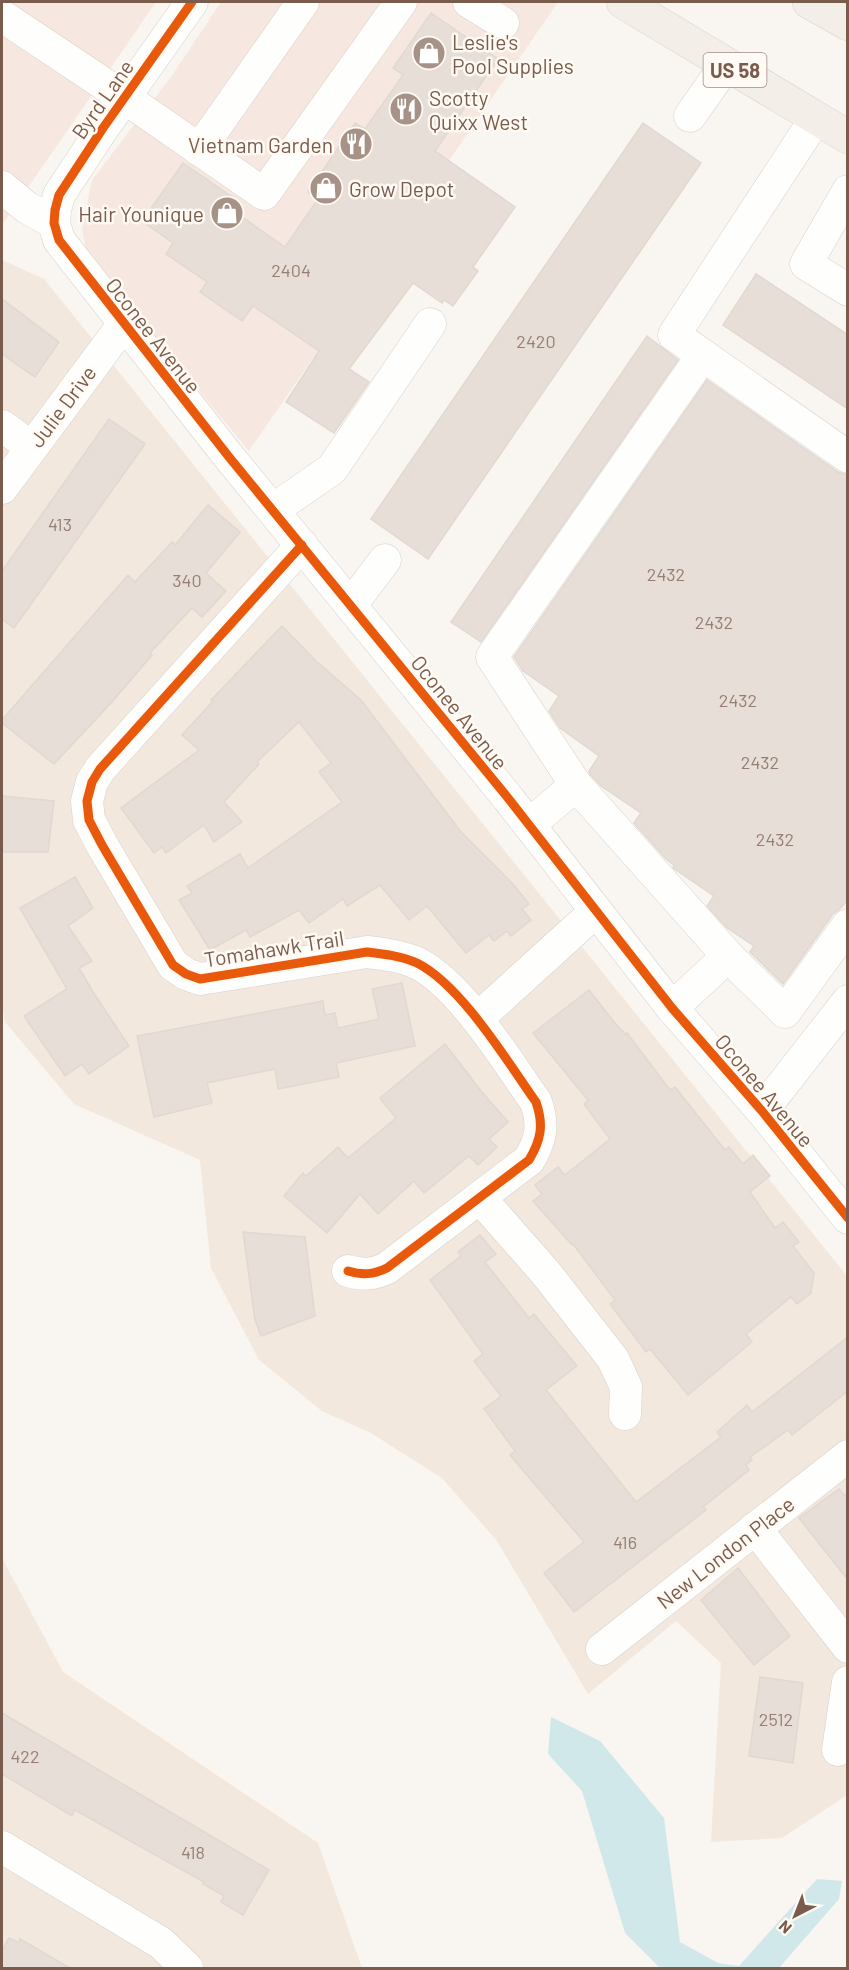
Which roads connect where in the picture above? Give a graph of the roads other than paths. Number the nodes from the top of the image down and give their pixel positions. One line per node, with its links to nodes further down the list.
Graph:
1 (192, 2): 11 (street, Byrd Lane)
2 (303, 2): 15 (street)
3 (401, 2): 15 (street)
4 (470, 2): 8 (street)
5 (623, 2): 10 (main road, US 58)
6 (809, 2): 9 (main road)
7 (2, 16): 11 (street)
8 (503, 23)
9 (848, 24)
10 (726, 65): 12 (street); 13 (main road, US 58)
11 (125, 98): 15 (street); 18 (street, Byrd Lane)
12 (690, 116)
13 (816, 118): 14 (main road, US 58); 22 (street)
14 (848, 137)
15 (199, 150)
16 (2, 187): 18 (street)
17 (848, 191): 19 (street)
18 (54, 223): 21 (street, Oconee Avenue)
19 (848, 291)
20 (430, 324): 27 (street)
21 (123, 325): 24 (street, Julie Drive); 27 (street, Oconee Avenue)
22 (703, 355): 25 (street); 31 (street)
23 (2, 426): 24 (street)
24 (31, 447): 26 (street, Julie Drive)
25 (848, 457)
26 (2, 488)
27 (273, 510): 28 (street, Oconee Avenue)
28 (302, 545): 30 (street, Oconee Avenue); 38 (street, Tomahawk Trail)
29 (385, 560): 30 (street)
30 (351, 605): 32 (street, Oconee Avenue)
31 (576, 785): 32 (street); 35 (street)
32 (529, 825): 33 (street, Oconee Avenue)
33 (596, 911): 37 (street, Oconee Avenue); 38 (street)
34 (848, 925): 35 (street)
35 (728, 956): 37 (street)
36 (848, 1002): 39 (street)
37 (672, 1008): 39 (street, Oconee Avenue)
38 (477, 1020): 40 (street, Tomahawk Trail)
39 (762, 1112): 41 (street, Oconee Avenue)
40 (480, 1198): 42 (street, Tomahawk Trail); 43 (street)
41 (848, 1218)
42 (348, 1271)
43 (625, 1414)
44 (848, 1456): 45 (street, New London Place)
45 (755, 1528): 46 (street); 47 (street, New London Place)
46 (848, 1647)
47 (602, 1649)
48 (848, 1682): 49 (street)
49 (838, 1750)
50 (2, 1847): 51 (street)
51 (187, 1968)

